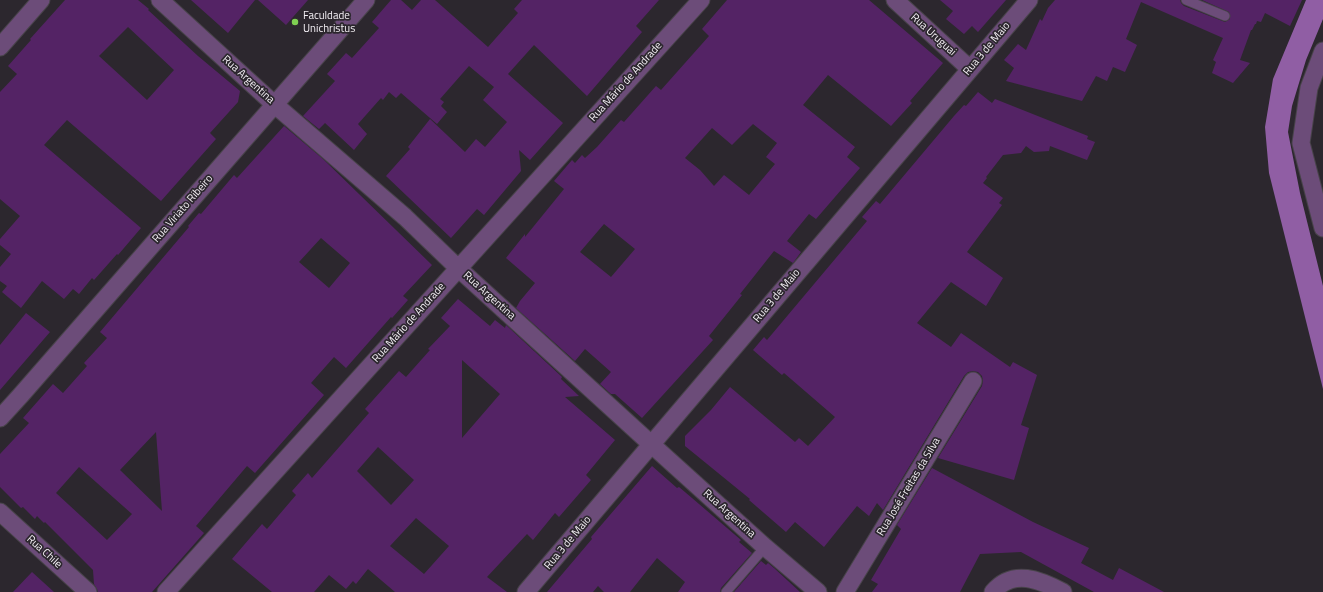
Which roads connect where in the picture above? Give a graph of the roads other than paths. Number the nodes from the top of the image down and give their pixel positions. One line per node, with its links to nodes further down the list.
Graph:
1 (41, 0): 9 (street)
2 (160, 0): 12 (street, Rua Argentina)
3 (366, 0): 12 (street, Rua Viriato Ribeiro)
4 (701, 0): 16 (street, Rua Mário de Andrade)
5 (895, 0): 11 (street, Rua Uruguai)
6 (1029, 0): 11 (street, Rua 3 de Maio)
7 (1186, 0): 8 (lane)
8 (1224, 16)
9 (0, 47)
10 (1323, 51): 13 (street)
11 (970, 69): 19 (street, Rua 3 de Maio)
12 (274, 104): 16 (street, Rua Argentina); 18 (street, Rua Viriato Ribeiro)
13 (1308, 166): 14 (street); 15 (street)
14 (1323, 174)
15 (1323, 228)
16 (458, 268): 19 (street, Rua Argentina); 24 (street, Rua Mário de Andrade)
17 (973, 381): 28 (street, Rua José Freitas da Silva)
18 (0, 418)
19 (651, 444): 21 (street, Rua Argentina); 25 (street, Rua 3 de Maio)
20 (0, 512): 23 (street, Rua Chile)
21 (765, 547): 26 (lane); 27 (street, Rua Argentina)
22 (994, 591): 29 (street)
23 (88, 592)
24 (166, 592)
25 (526, 592)
26 (726, 592)
27 (818, 592)
28 (845, 592)
29 (1063, 592)

